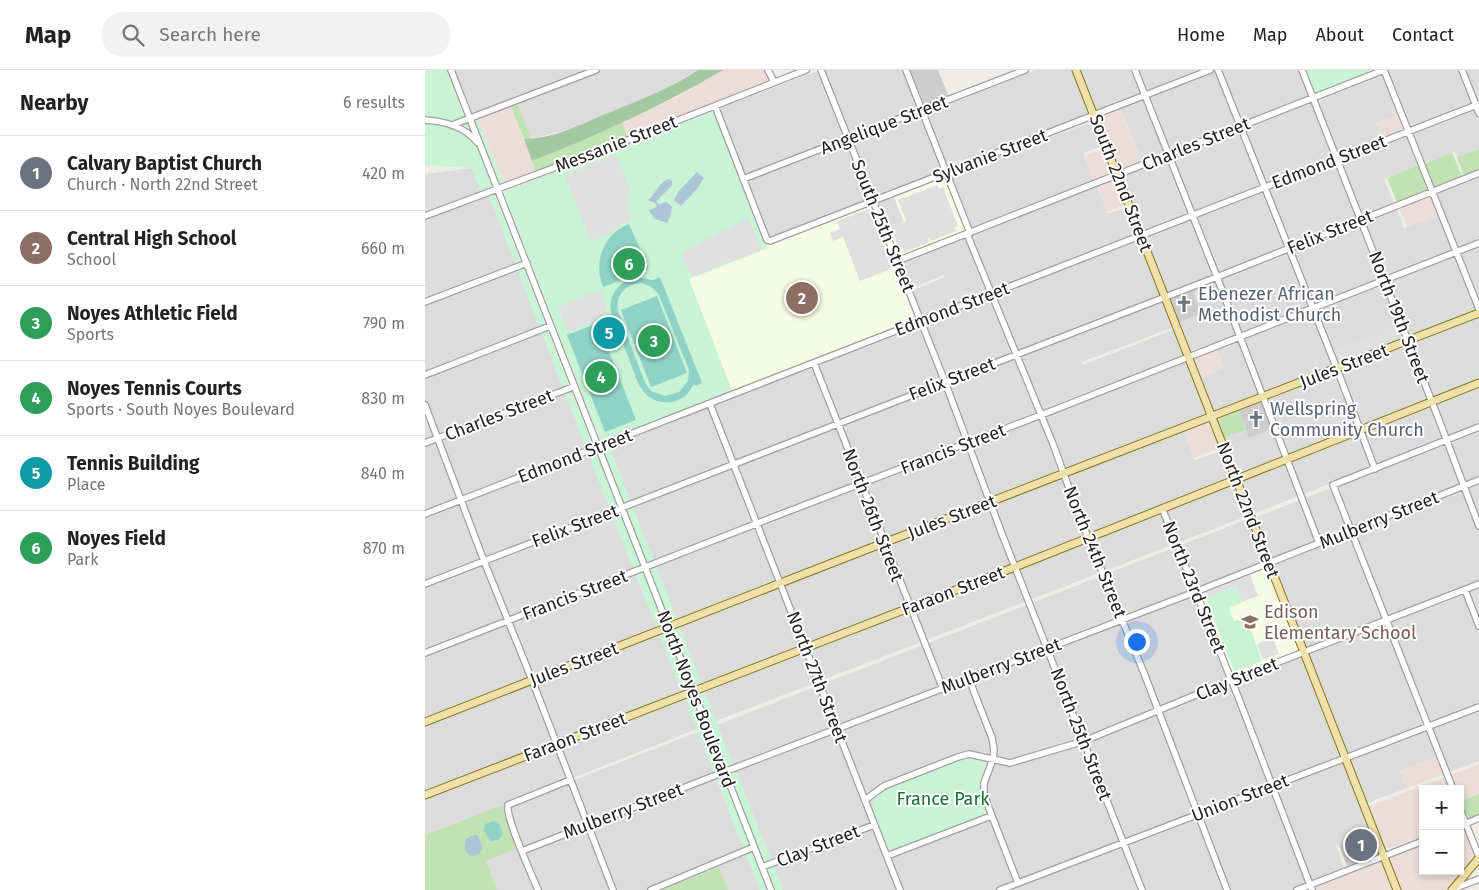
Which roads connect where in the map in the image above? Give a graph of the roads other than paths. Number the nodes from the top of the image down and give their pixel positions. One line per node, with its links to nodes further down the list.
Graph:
1 (451, 70): 23 (street, North Noyes Boulevard)
2 (595, 70): 23 (street)
3 (768, 70): 15 (street)
4 (806, 70): 15 (street, Messanie Street)
5 (821, 70): 28 (street, South 25th Street)
6 (906, 70): 20 (street, North 24th Street)
7 (1025, 70): 20 (street, Angelique Street)
8 (1076, 70): 22 (main road, South 22nd Street)
9 (1135, 70): 16 (street)
10 (1210, 70): 16 (street, Sylvanie Street)
11 (1218, 70): 26 (street)
12 (1302, 70): 17 (street, North 19th Street)
13 (1384, 70): 17 (street, Charles Street); 27 (street)
14 (1462, 70): 18 (street)
15 (774, 82): 19 (street, Messanie Street)
16 (1145, 96): 22 (street, Sylvanie Street); 30 (street)
17 (1313, 98): 26 (street, Charles Street); 31 (street, North 19th Street)
18 (1477, 104): 21 (street); 27 (street, Edmond Street)
19 (715, 106): 35 (street); 37 (street, Messanie Street)
20 (922, 110): 28 (street, Angelique Street); 32 (street, North 24th Street)
21 (1479, 113)
22 (1094, 116): 32 (street, Sylvanie Street); 34 (main road, South 22nd Street)
23 (470, 118): 25 (street); 29 (street, North Noyes Boulevard)
24 (425, 120): 25 (street)
25 (452, 125): 29 (street)
26 (1241, 126): 30 (street, Charles Street); 36 (street)
27 (1408, 131): 31 (street, Edmond Street); 38 (street)
28 (848, 139): 35 (street, Angelique Street); 39 (street, South 25th Street)
29 (481, 148): 37 (street, North Noyes Boulevard)
30 (1168, 155): 34 (street, Charles Street); 41 (street)
31 (1337, 159): 36 (street, Edmond Street); 42 (street, North 19th Street)
32 (946, 173): 39 (street, Sylvanie Street); 43 (street, North 24th Street)
33 (1479, 173): 38 (street, Felix Street)
34 (1117, 175): 43 (street, Charles Street); 44 (main road, South 22nd Street)
35 (743, 179): 39 (street, Sylvanie Street)
36 (1265, 187): 41 (street, Edmond Street); 46 (street)
37 (497, 189): 40 (street, Messanie Street); 49 (street, North Noyes Boulevard)
38 (1432, 191): 42 (street, Felix Street); 47 (street)
39 (873, 202): 48 (street, South 25th Street)
40 (425, 216)
41 (1193, 216): 44 (street, Edmond Street); 50 (street)
42 (1361, 220): 46 (street, Felix Street); 51 (street, North 19th Street)
43 (968, 233): 48 (street, Charles Street); 52 (street, North 24th Street)
44 (1141, 236): 52 (street, Edmond Street); 53 (main road, South 22nd Street)
45 (1479, 243): 47 (street, Francis Street)
46 (1289, 248): 50 (street, Felix Street); 55 (street)
47 (1456, 252): 51 (street, Francis Street); 56 (street)
48 (897, 261): 58 (street, South 25th Street)
49 (527, 263): 54 (street); 59 (street, North Noyes Boulevard)
50 (1217, 277): 53 (street, Felix Street); 60 (street)
51 (1384, 280): 55 (street, Francis Street); 61 (street, North 19th Street)
52 (992, 294): 58 (street, Edmond Street); 62 (street, North 24th Street)
53 (1165, 297): 62 (street, Felix Street); 63 (main road, North 22nd Street)
54 (425, 302)
55 (1313, 308): 60 (street, Francis Street); 65 (street)
56 (1479, 309)
57 (1479, 313): 61 (main road, Jules Street)
58 (921, 321): 64 (street, Edmond Street); 67 (street, South 25th Street)
59 (550, 326): 66 (street); 69 (street, North Noyes Boulevard)
60 (1240, 337): 63 (street, Francis Street); 70 (street)
61 (1408, 341): 65 (main road, Jules Street); 71 (street, North 19th Street)
62 (1017, 355): 67 (street, Felix Street); 74 (street, North 24th Street)
63 (1189, 358): 74 (street, Francis Street); 75 (main road, North 22nd Street)
64 (814, 363): 72 (street, Edmond Street); 76 (street, North 26th Street)
65 (1337, 368): 70 (main road, Jules Street); 78 (street)
66 (425, 375)
67 (945, 382): 76 (street, Felix Street); 82 (street, North 25th Street)
68 (1479, 383): 71 (main road, Faraon Street)
69 (573, 386): 79 (street, Charles Street); 83 (street, North Noyes Boulevard)
70 (1263, 396): 75 (main road, Jules Street); 84 (street)
71 (1432, 401): 78 (main road, Faraon Street); 80 (street, North 19th Street)
72 (710, 404): 83 (street, Edmond Street); 85 (street, North 27th Street)
73 (425, 405): 79 (street)
74 (1041, 415): 82 (street, Francis Street); 87 (street, North 24th Street)
75 (1211, 417): 87 (main road, Jules Street); 88 (main road, North 22nd Street)
76 (837, 424): 85 (street, Felix Street); 90 (street, North 26th Street)
77 (1479, 427): 80 (street)
78 (1360, 429): 84 (main road, Faraon Street); 86 (street)
79 (437, 438): 81 (street, Charles Street); 92 (street)
80 (1447, 440): 86 (street); 91 (street, North 19th Street)
81 (425, 443)
82 (968, 444): 90 (street, Francis Street); 93 (street, North 25th Street)
83 (597, 447): 92 (street, Edmond Street); 94 (street, North Noyes Boulevard)
84 (1286, 458): 88 (main road, Faraon Street); 102 (street)
85 (734, 464): 94 (street, Felix Street); 97 (street, North 27th Street)
86 (1375, 469): 99 (street)
87 (1064, 474): 93 (main road, Jules Street); 100 (street, North 24th Street)
88 (1235, 478): 95 (main road, Faraon Street); 104 (main road, North 22nd Street)
89 (1479, 480): 91 (street, Mulberry Street)
90 (861, 484): 97 (street, Francis Street); 101 (street, North 26th Street)
91 (1464, 486): 98 (street, North 19th Street); 99 (street, Mulberry Street)
92 (461, 500): 96 (street, Edmond Street); 103 (street)
93 (990, 502): 101 (main road, Jules Street); 106 (street, North 25th Street)
94 (621, 508): 103 (street, Felix Street); 105 (street, North Noyes Boulevard)
95 (1162, 508): 100 (main road, Faraon Street); 111 (street, North 23rd Street)
96 (425, 514)
97 (757, 523): 105 (street, Francis Street); 107 (street, North 27th Street)
98 (1479, 526)
99 (1351, 530): 102 (street, Mulberry Street); 114 (street)
100 (1088, 538): 106 (main road, Faraon Street); 113 (street, North 24th Street)
101 (884, 543): 107 (main road, Jules Street); 112 (street, North 26th Street)
102 (1319, 543): 104 (street, Mulberry Street)
103 (484, 561): 108 (street, Felix Street); 115 (street)
104 (1269, 563): 111 (street, Mulberry Street); 121 (main road, North 22nd Street)
105 (644, 567): 115 (street, Francis Street); 117 (street, North Noyes Boulevard)
106 (1015, 567): 112 (main road, Faraon Street); 119 (street, North 25th Street)
107 (781, 583): 117 (main road, Jules Street); 118 (street, North 27th Street)
108 (425, 584)
109 (1479, 584): 110 (street, Clay Street)
110 (1465, 590): 114 (street, Clay Street); 116 (street)
111 (1195, 592): 113 (street, Mulberry Street); 124 (street, North 23rd Street)
112 (910, 608): 118 (main road, Faraon Street); 125 (street, North 26th Street)
113 (1122, 620): 119 (street, Mulberry Street); 128 (street, North 24th Street)
114 (1387, 620): 121 (street, Clay Street); 130 (street)
115 (508, 621): 120 (street, Francis Street); 123 (street)
116 (1479, 626)
117 (667, 627): 123 (main road, Jules Street); 126 (street, North Noyes Boulevard)
118 (807, 648): 126 (main road, Faraon Street); 131 (street, North 27th Street)
119 (1047, 648): 122 (street, Mulberry Street); 132 (street, North 25th Street)
120 (425, 653)
121 (1303, 653): 124 (street, Clay Street); 134 (main road, North 22nd Street)
122 (969, 679): 125 (street, Mulberry Street); 135 (street)
123 (532, 680): 129 (main road, Jules Street); 133 (street)
124 (1232, 680): 128 (street, Clay Street); 139 (street, North 23rd Street)
125 (943, 689): 131 (street, Mulberry Street)
126 (693, 691): 133 (main road, Faraon Street); 136 (street, North Noyes Boulevard)
127 (1479, 707): 130 (street, Union Street)
128 (1158, 711): 132 (street, Clay Street); 142 (street, North 24th Street)
129 (425, 722)
130 (1429, 726): 134 (street, Union Street); 138 (street)
131 (837, 729): 136 (street, Mulberry Street); 141 (street, North 27th Street)
132 (1084, 741): 135 (street, Clay Street); 150 (street, North 25th Street)
133 (557, 745): 137 (street); 140 (main road, Faraon Street)
134 (1346, 758): 139 (street, Union Street); 154 (main road, North 22nd Street)
135 (993, 759): 141 (street, Clay Street); 143 (street)
136 (724, 772): 147 (street, Mulberry Street); 151 (street, North Noyes Boulevard)
137 (570, 780): 147 (street); 152 (street)
138 (1451, 785)
139 (1272, 786): 142 (street, Union Street); 159 (street, North 23rd Street)
140 (425, 795)
141 (865, 800): 145 (street, North 27th Street)
142 (1198, 814): 150 (street, Union Street); 168 (street, North 24th Street)
143 (991, 816): 153 (street); 158 (street)
144 (1479, 818): 146 (street)
145 (874, 824): 153 (street, North 27th Street); 156 (street, Clay Street)
146 (1464, 825)
147 (588, 826): 152 (street, Mulberry Street); 162 (street)
148 (1464, 827): 155 (street)
149 (1419, 842): 154 (street)
150 (1123, 843): 158 (street, Union Street); 167 (street, North 25th Street)
151 (753, 848): 156 (street, North Noyes Boulevard); 163 (street, Clay Street)
152 (522, 851): 161 (street)
153 (887, 856): 165 (street, North 27th Street)
154 (1383, 856): 159 (street); 170 (main road, North 22nd Street)
155 (1479, 857): 160 (main road)
156 (762, 868): 164 (street, North Noyes Boulevard)
157 (1479, 879): 160 (street)
158 (1018, 883): 166 (street, Union Street)
159 (1311, 888): 169 (street)
160 (1453, 889)
161 (538, 890)
162 (613, 890)
163 (651, 890)
164 (771, 890)
165 (900, 890)
166 (1000, 890)
167 (1142, 890)
168 (1227, 890)
169 (1297, 890)
170 (1397, 890)

